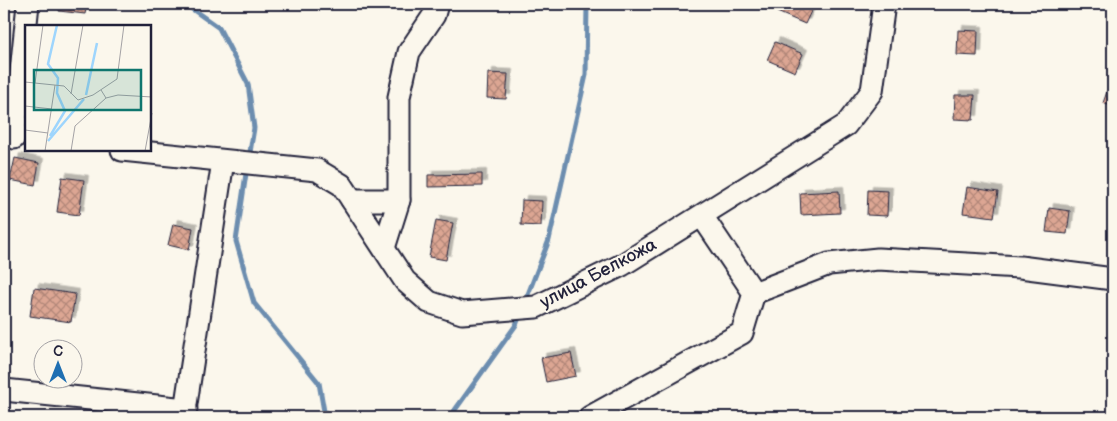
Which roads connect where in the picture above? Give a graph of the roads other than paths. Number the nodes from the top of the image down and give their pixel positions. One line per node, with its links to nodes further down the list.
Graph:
1 (28, 4): 4 (street)
2 (437, 4): 10 (street)
3 (884, 4): 11 (street, улица Белкожа)
4 (26, 25)
5 (25, 33): 6 (street)
6 (14, 138)
7 (131, 151): 8 (street, улица Белкожа)
8 (223, 161): 9 (street, улица Белкожа); 16 (street)
9 (352, 200): 10 (street); 12 (street, улица Белкожа)
10 (399, 200): 12 (street)
11 (702, 216): 12 (street, улица Белкожа); 14 (street)
12 (384, 248)
13 (1113, 279): 14 (street)
14 (754, 293): 17 (street)
15 (4, 390): 16 (street)
16 (185, 413)
17 (590, 417)

